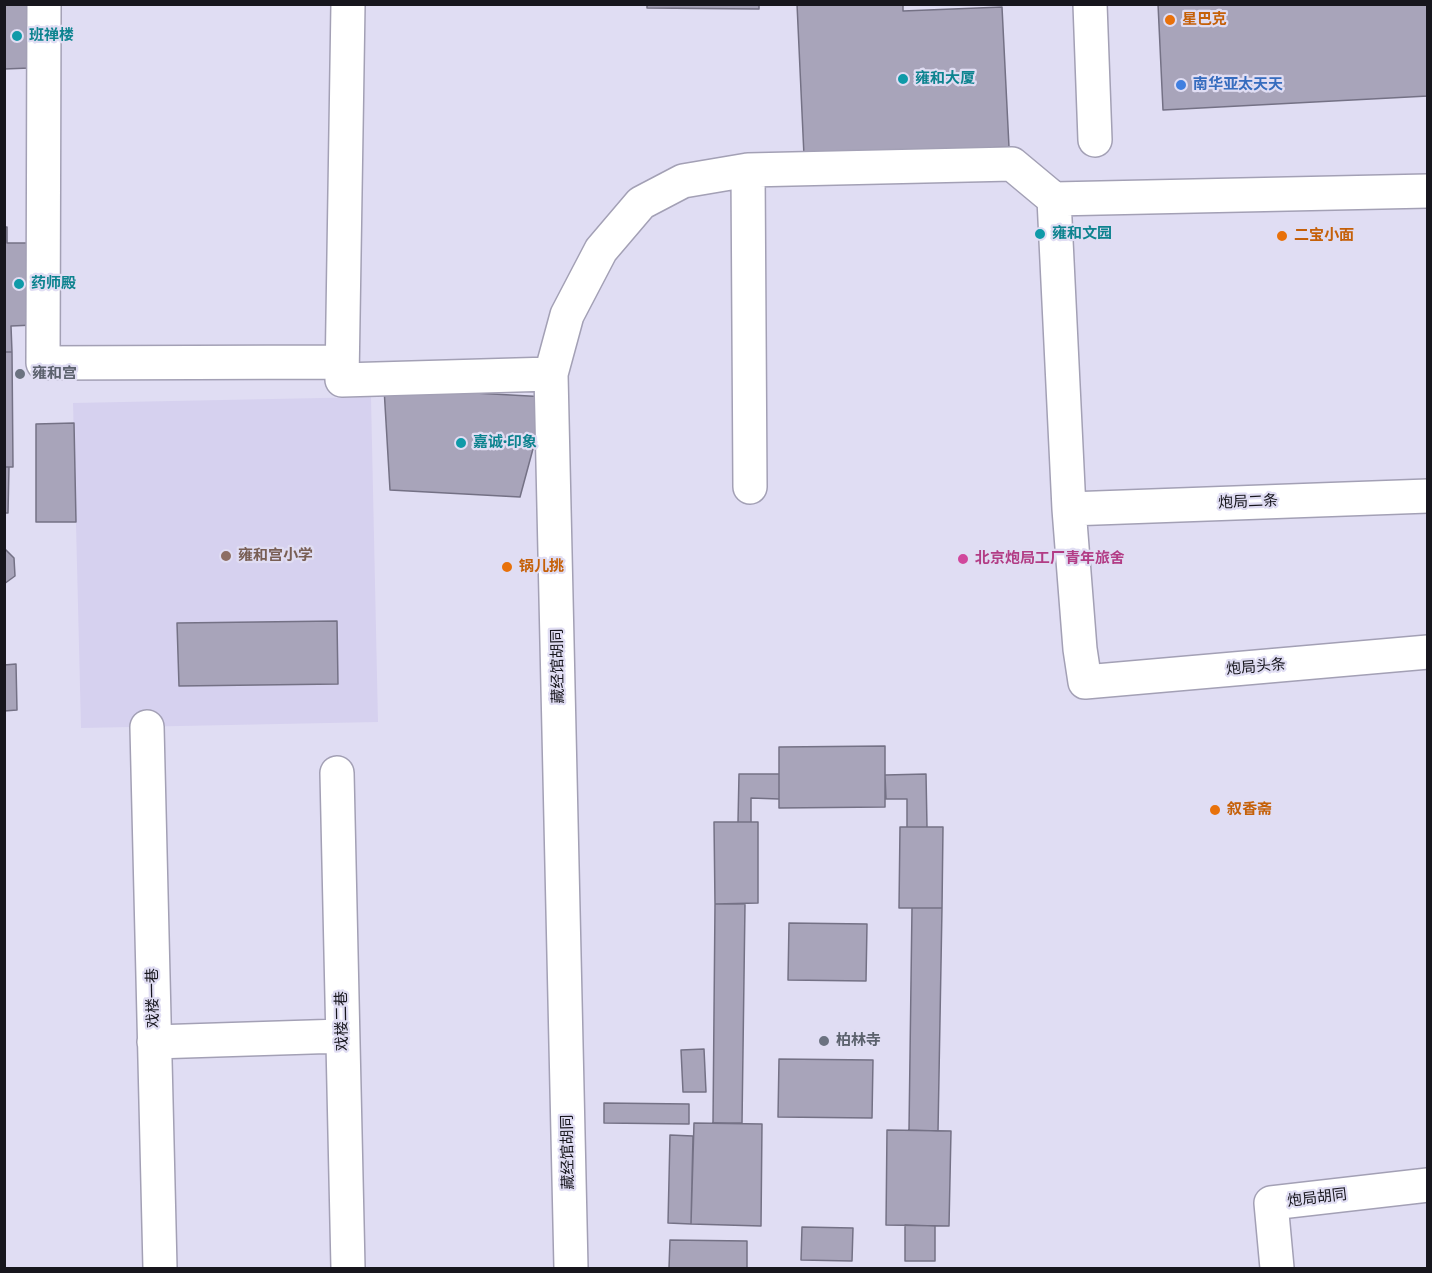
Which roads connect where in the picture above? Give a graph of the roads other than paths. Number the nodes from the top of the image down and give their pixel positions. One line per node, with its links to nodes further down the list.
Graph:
1 (44, 4): 8 (street)
2 (348, 4): 8 (street)
3 (1090, 4): 4 (street)
4 (1095, 140)
5 (748, 170): 7 (street, 藏经馆胡同); 9 (street, 藏经馆胡同); 10 (street)
6 (1428, 191): 7 (street)
7 (1054, 199): 12 (street)
8 (342, 362): 9 (street)
9 (551, 374): 21 (street, 藏经馆胡同)
10 (750, 487)
11 (1428, 495): 12 (street, 炮局二条)
12 (1069, 509): 13 (street, 炮局头条)
13 (1428, 652)
14 (147, 727): 17 (street, 戏楼一巷)
15 (337, 773): 16 (street, 戏楼二巷)
16 (342, 1036): 17 (street); 20 (street, 戏楼二巷)
17 (154, 1042): 19 (street, 戏楼一巷)
18 (1428, 1185): 22 (street, 炮局胡同)
19 (160, 1269)
20 (348, 1269)
21 (571, 1269)
22 (1277, 1269)

